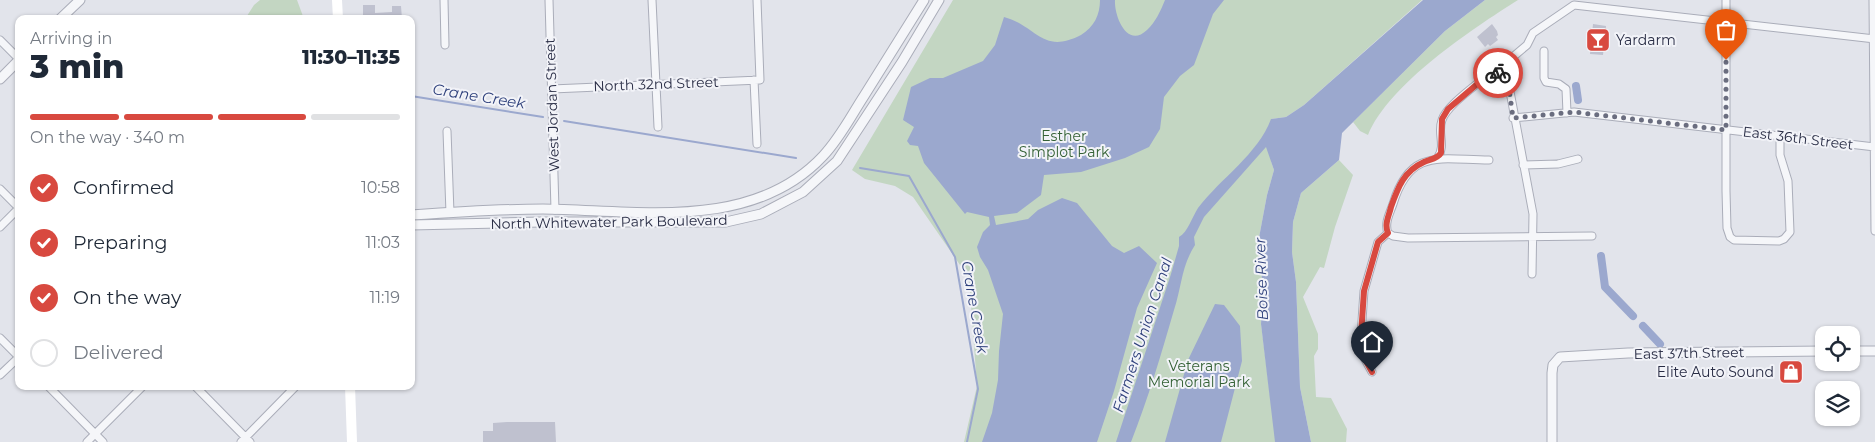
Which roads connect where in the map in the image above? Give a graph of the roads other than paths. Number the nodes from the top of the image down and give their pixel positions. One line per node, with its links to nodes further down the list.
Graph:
1 (80, 0): 11 (street)
2 (337, 0): 12 (main road)
3 (444, 0): 16 (street)
4 (549, 0): 24 (street, West Jordan Street)
5 (652, 0): 23 (street)
6 (757, 0): 22 (street)
7 (924, 0): 39 (street, North Whitewater Park Boulevard)
8 (939, 0): 44 (street, North Whitewater Park Boulevard)
9 (1726, 0): 13 (street)
10 (1873, 0): 14 (street)
11 (64, 15)
12 (338, 15)
13 (1725, 22): 14 (street); 19 (street); 28 (street)
14 (1874, 39): 32 (street)
15 (0, 40): 18 (street)
16 (446, 45)
17 (1544, 51): 25 (street)
18 (15, 55)
19 (1514, 56)
20 (15, 63): 21 (street)
21 (0, 79)
22 (757, 80): 23 (street, North 32nd Street); 31 (street)
23 (655, 84): 24 (street, North 32nd Street); 27 (street)
24 (552, 89): 39 (street, West Jordan Street)
25 (1567, 113): 26 (street, East 36th Street); 28 (street, East 36th Street)
26 (1513, 118): 33 (street); 36 (street)
27 (658, 127)
28 (1726, 130): 30 (street, East 36th Street); 30 (street)
29 (447, 131): 41 (street)
30 (1780, 136): 32 (street, East 36th Street)
31 (757, 144)
32 (1875, 147): 45 (street)
33 (1438, 157): 35 (street); 46 (street)
34 (1578, 159): 36 (street)
35 (1489, 160)
36 (1523, 165): 47 (street)
37 (0, 188): 38 (street)
38 (15, 204)
39 (555, 210): 41 (street, North Whitewater Park Boulevard)
40 (15, 212): 43 (street)
41 (450, 212): 42 (street, North Whitewater Park Boulevard)
42 (415, 215)
43 (0, 226)
44 (415, 226)
45 (1875, 231)
46 (1388, 233): 47 (street); 56 (street)
47 (1532, 236): 48 (street); 49 (street)
48 (1592, 236)
49 (1532, 274)
50 (0, 338): 54 (street)
51 (1815, 351): 68 (street, East 37th Street)
52 (1860, 351): 53 (street)
53 (1875, 351)
54 (15, 353)
55 (15, 361): 57 (street)
56 (1372, 372)
57 (0, 375)
58 (52, 390): 63 (street)
59 (139, 390): 63 (street)
60 (199, 390): 64 (street)
61 (292, 390): 64 (street)
62 (350, 390): 67 (main road)
63 (95, 434): 65 (street); 66 (street)
64 (245, 440)
65 (87, 442)
66 (103, 442)
67 (352, 442)
68 (1552, 442)

